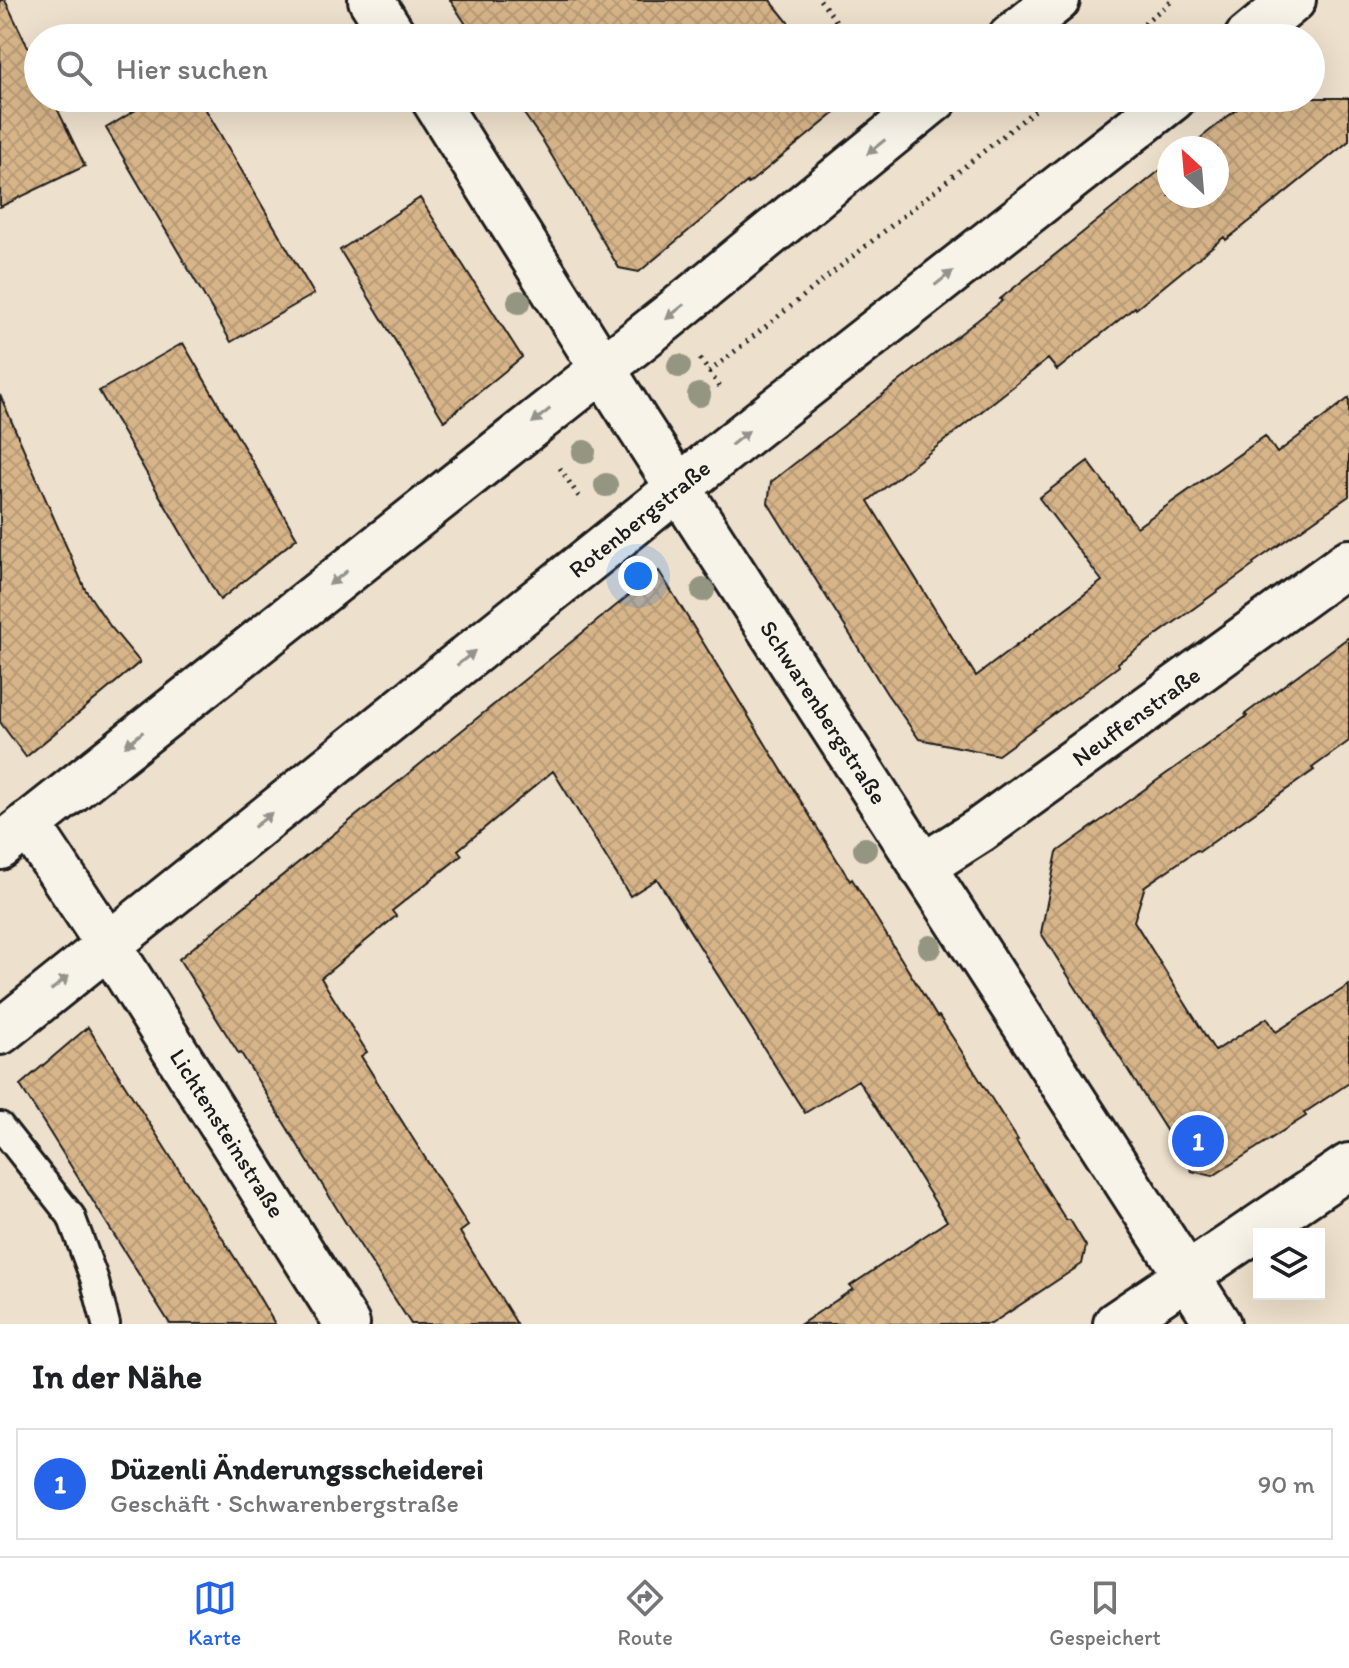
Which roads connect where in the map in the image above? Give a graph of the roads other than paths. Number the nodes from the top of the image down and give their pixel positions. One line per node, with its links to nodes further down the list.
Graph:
1 (371, 0): 4 (street)
2 (1057, 0): 5 (street)
3 (1293, 0): 6 (street)
4 (386, 24)
5 (1027, 24)
6 (1264, 24)
7 (442, 112): 10 (street, Schwarenbergstraße)
8 (919, 112): 10 (street, one-way to 10)
9 (1155, 112): 11 (street, Rotenbergstraße, one-way to 9)
10 (603, 368): 11 (street, Schwarenbergstraße); 13 (street, one-way to 13)
11 (679, 487): 14 (street, Schwarenbergstraße); 15 (street, Rotenbergstraße, one-way to 11)
12 (1349, 562): 14 (street, Neuffenstraße)
13 (14, 835): 15 (street)
14 (922, 867): 19 (street, Schwarenbergstraße)
15 (108, 944): 16 (street, Rotenbergstraße, one-way to 15); 21 (street, Lichtensteinstraße)
16 (0, 1032)
17 (0, 1126): 20 (lane)
18 (1349, 1166): 19 (street)
19 (1186, 1275): 22 (street); 23 (street, Schwarenbergstraße)
20 (106, 1324)
21 (347, 1324)
22 (1116, 1324)
23 (1218, 1324)

